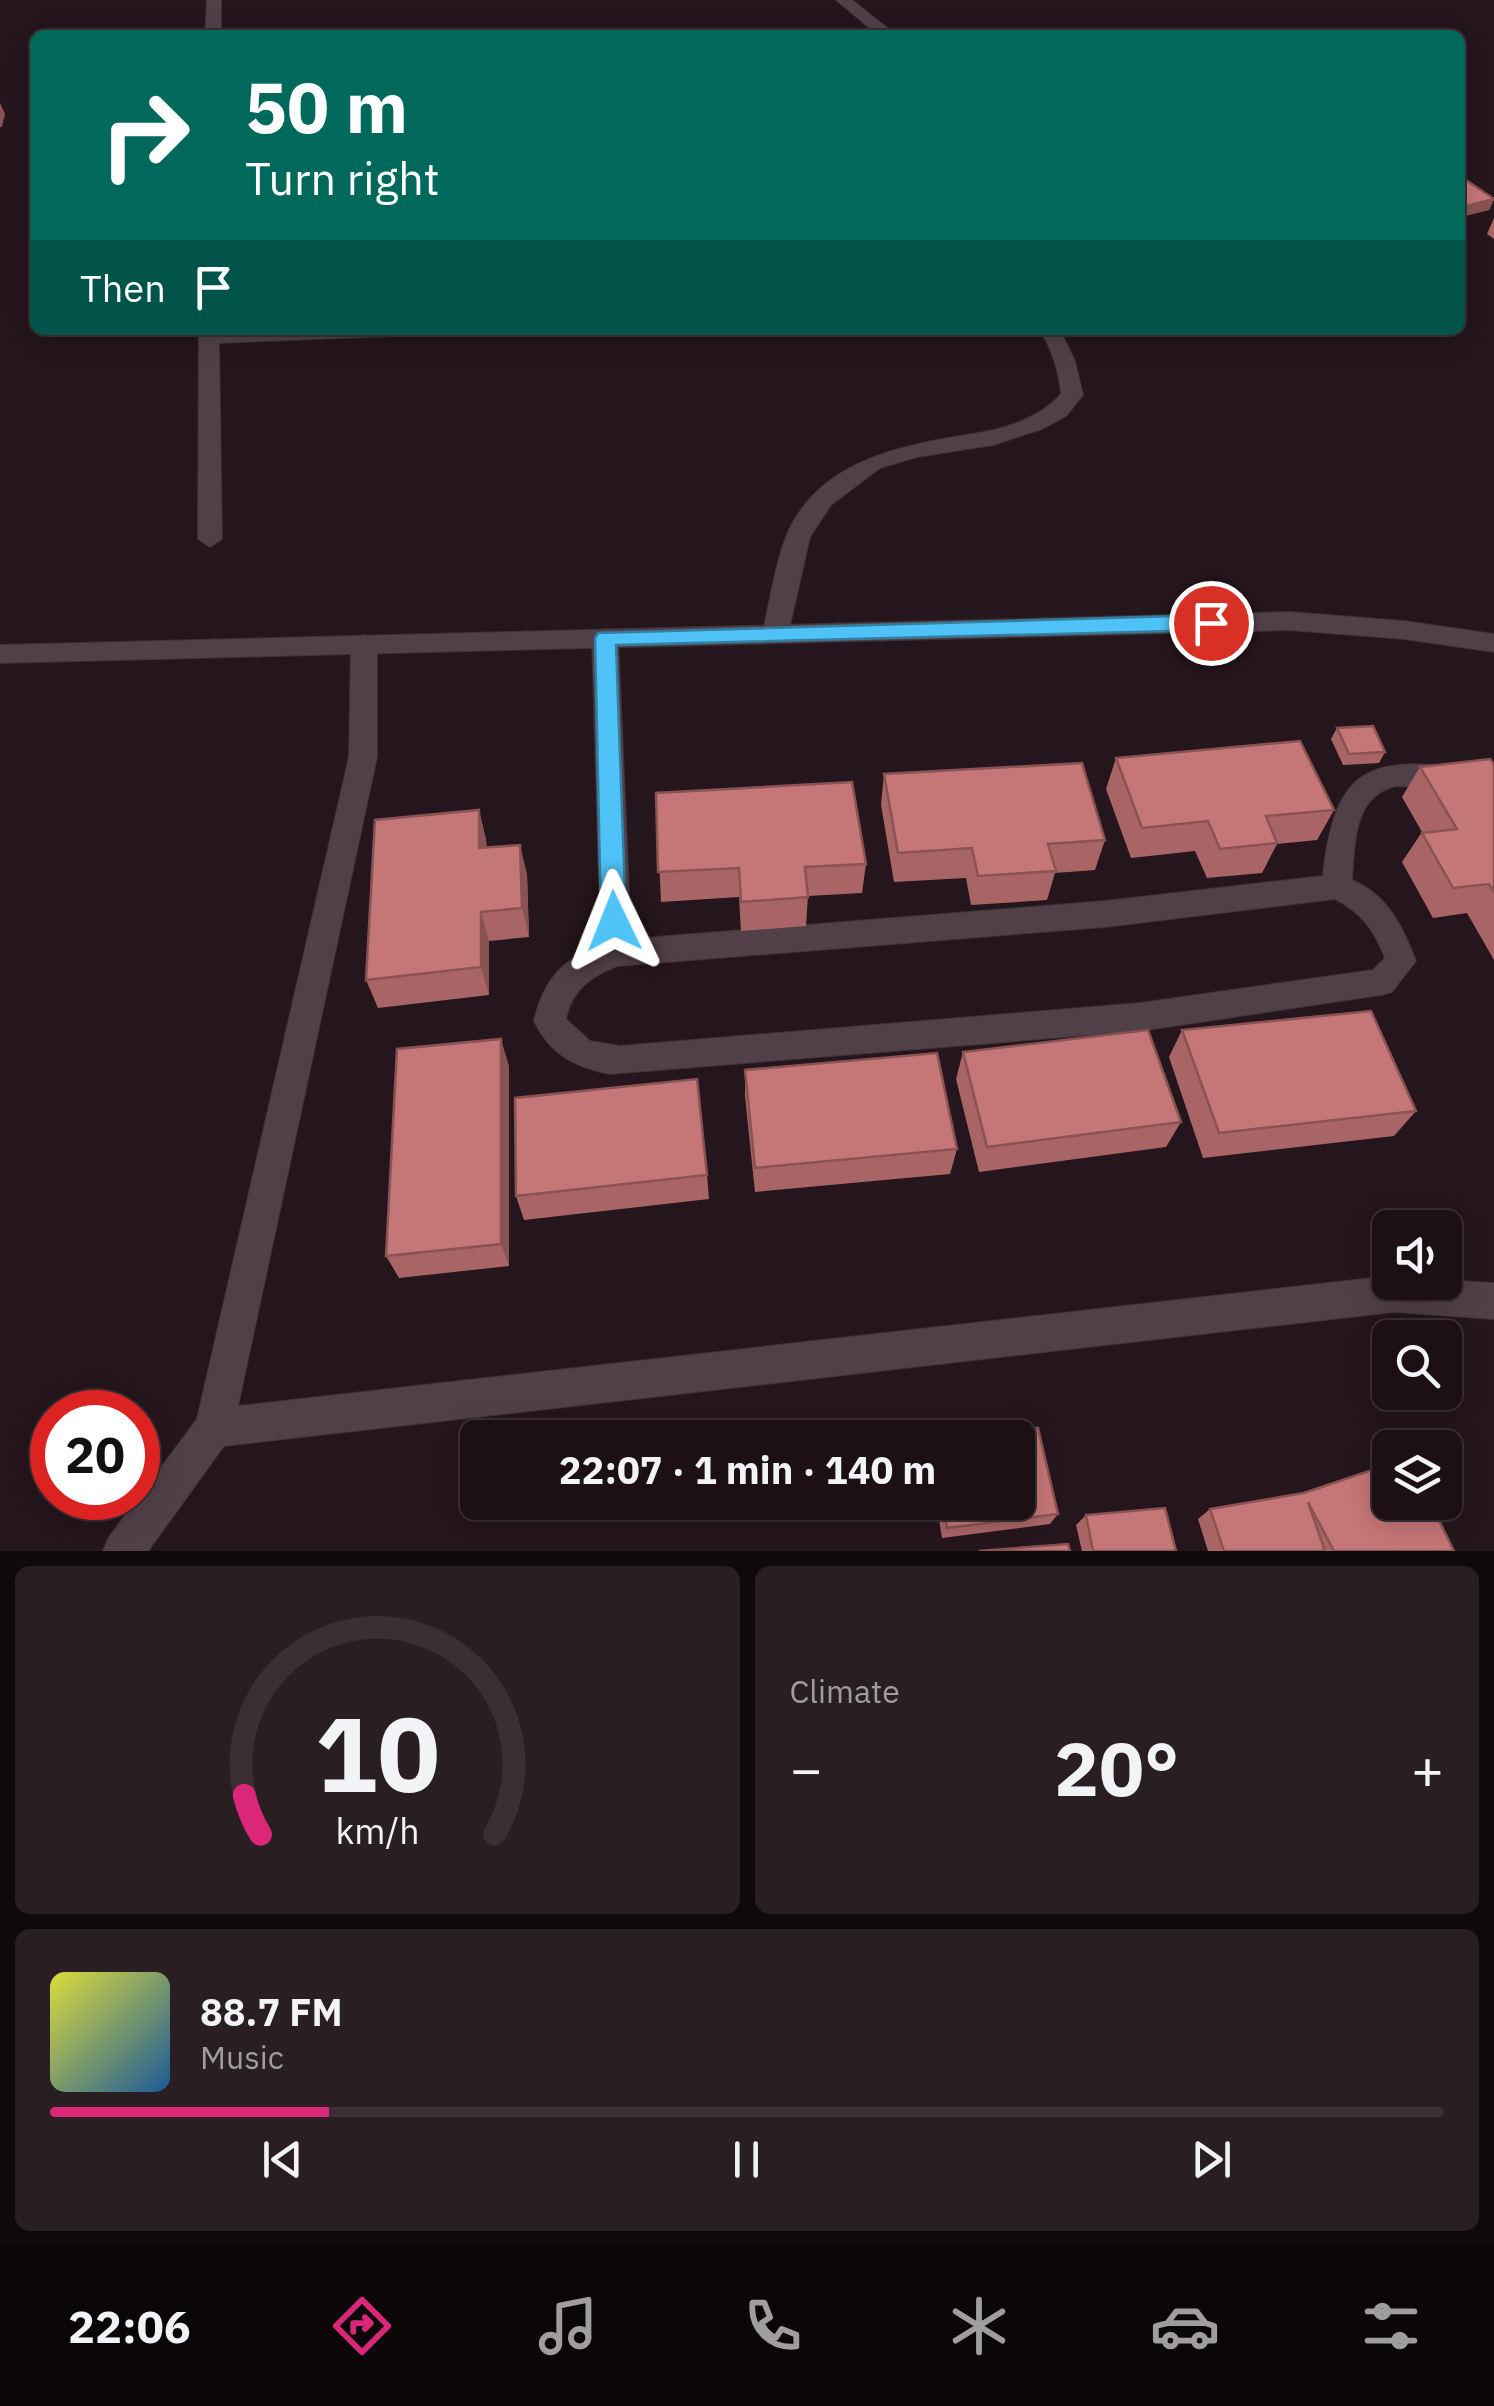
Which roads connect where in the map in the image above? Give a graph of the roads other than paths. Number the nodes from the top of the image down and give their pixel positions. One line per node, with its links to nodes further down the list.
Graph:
1 (214, 0): 3 (street)
2 (843, 0): 4 (street)
3 (213, 30)
4 (882, 30)
5 (208, 335): 7 (street)
6 (1053, 335): 8 (street)
7 (210, 539)
8 (775, 634): 9 (street); 10 (street)
9 (605, 638): 11 (street); 15 (street)
10 (1494, 643)
11 (364, 644): 12 (street); 17 (street)
12 (0, 654)
13 (1494, 780): 14 (street)
14 (1337, 887): 15 (street); 15 (street)
15 (616, 953)
16 (1494, 1301): 17 (street)
17 (214, 1428): 18 (street)
18 (123, 1551)

